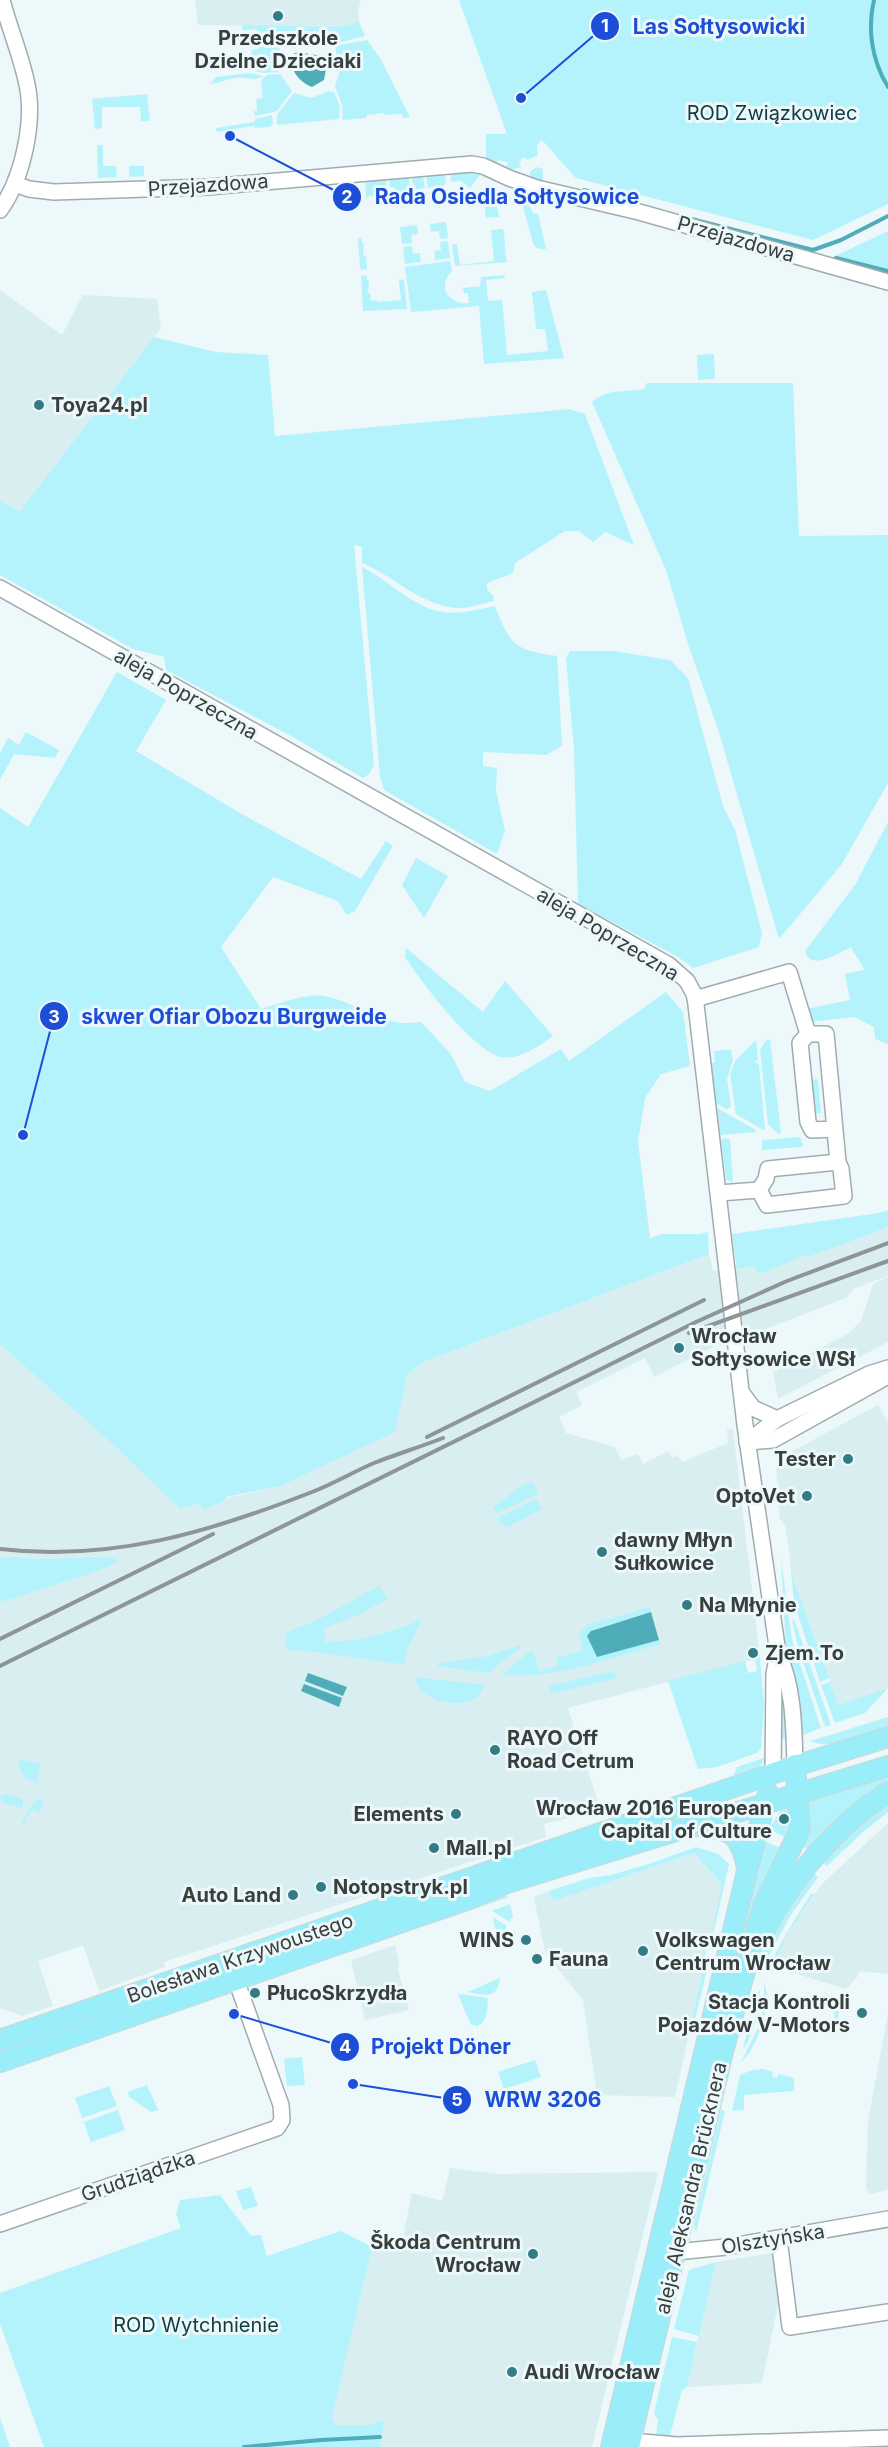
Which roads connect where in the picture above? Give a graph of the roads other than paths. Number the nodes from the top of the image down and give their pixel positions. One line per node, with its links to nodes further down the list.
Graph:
1 (2, 0): 2 (street)
2 (15, 184): 3 (street); 4 (street, Przejazdowa)
3 (0, 210)
4 (888, 282)
5 (0, 588): 6 (street, aleja Poprzeczna)
6 (695, 999): 7 (street); 11 (street, aleja Poprzeczna)
7 (808, 1034): 8 (street); 8 (street)
8 (834, 1128): 9 (street)
9 (838, 1162): 10 (street); 10 (street)
10 (759, 1190): 11 (street)
11 (719, 1194): 14 (street, aleja Poprzeczna)
12 (888, 1368): 15 (street)
13 (888, 1376): 16 (street)
14 (741, 1390): 15 (street); 17 (street, aleja Poprzeczna)
15 (777, 1419): 17 (street)
16 (773, 1440): 17 (street); 18 (street)
17 (747, 1442): 18 (street, aleja Poprzeczna)
18 (754, 1479): 19 (street, aleja Poprzeczna)
19 (778, 1653): 21 (street, aleja Poprzeczna); 23 (street, aleja Poprzeczna)
20 (888, 1737): 21 (main road, Bolesława Krzywoustego)
21 (795, 1766): 23 (main road, Bolesława Krzywoustego); 25 (main road, aleja Aleksandra Brücknera)
22 (888, 1766): 25 (main road, Bolesława Krzywoustego)
23 (773, 1773): 26 (main road, aleja Aleksandra Brücknera); 31 (main road, Bolesława Krzywoustego)
24 (888, 1792): 29 (main road)
25 (798, 1796): 26 (main road, Bolesława Krzywoustego); 29 (main road, aleja Aleksandra Brücknera)
26 (766, 1803): 27 (main road, Bolesława Krzywoustego); 28 (main road, aleja Aleksandra Brücknera)
27 (691, 1826): 28 (main road); 30 (main road, Bolesława Krzywoustego)
28 (747, 1871): 36 (main road, aleja Aleksandra Brücknera)
29 (750, 1957): 36 (main road, aleja Aleksandra Brücknera)
30 (236, 1980): 32 (main road, Bolesława Krzywoustego); 34 (street, Grudziądzka)
31 (0, 2040)
32 (0, 2062)
33 (888, 2219): 35 (street, Olsztyńska)
34 (0, 2224)
35 (779, 2239): 36 (street, Olsztyńska); 37 (street)
36 (667, 2251): 39 (main road, aleja Aleksandra Brücknera); 41 (main road, aleja Aleksandra Brücknera)
37 (888, 2312)
38 (888, 2438): 40 (street)
39 (630, 2444): 40 (street)
40 (805, 2444)
41 (611, 2447)

